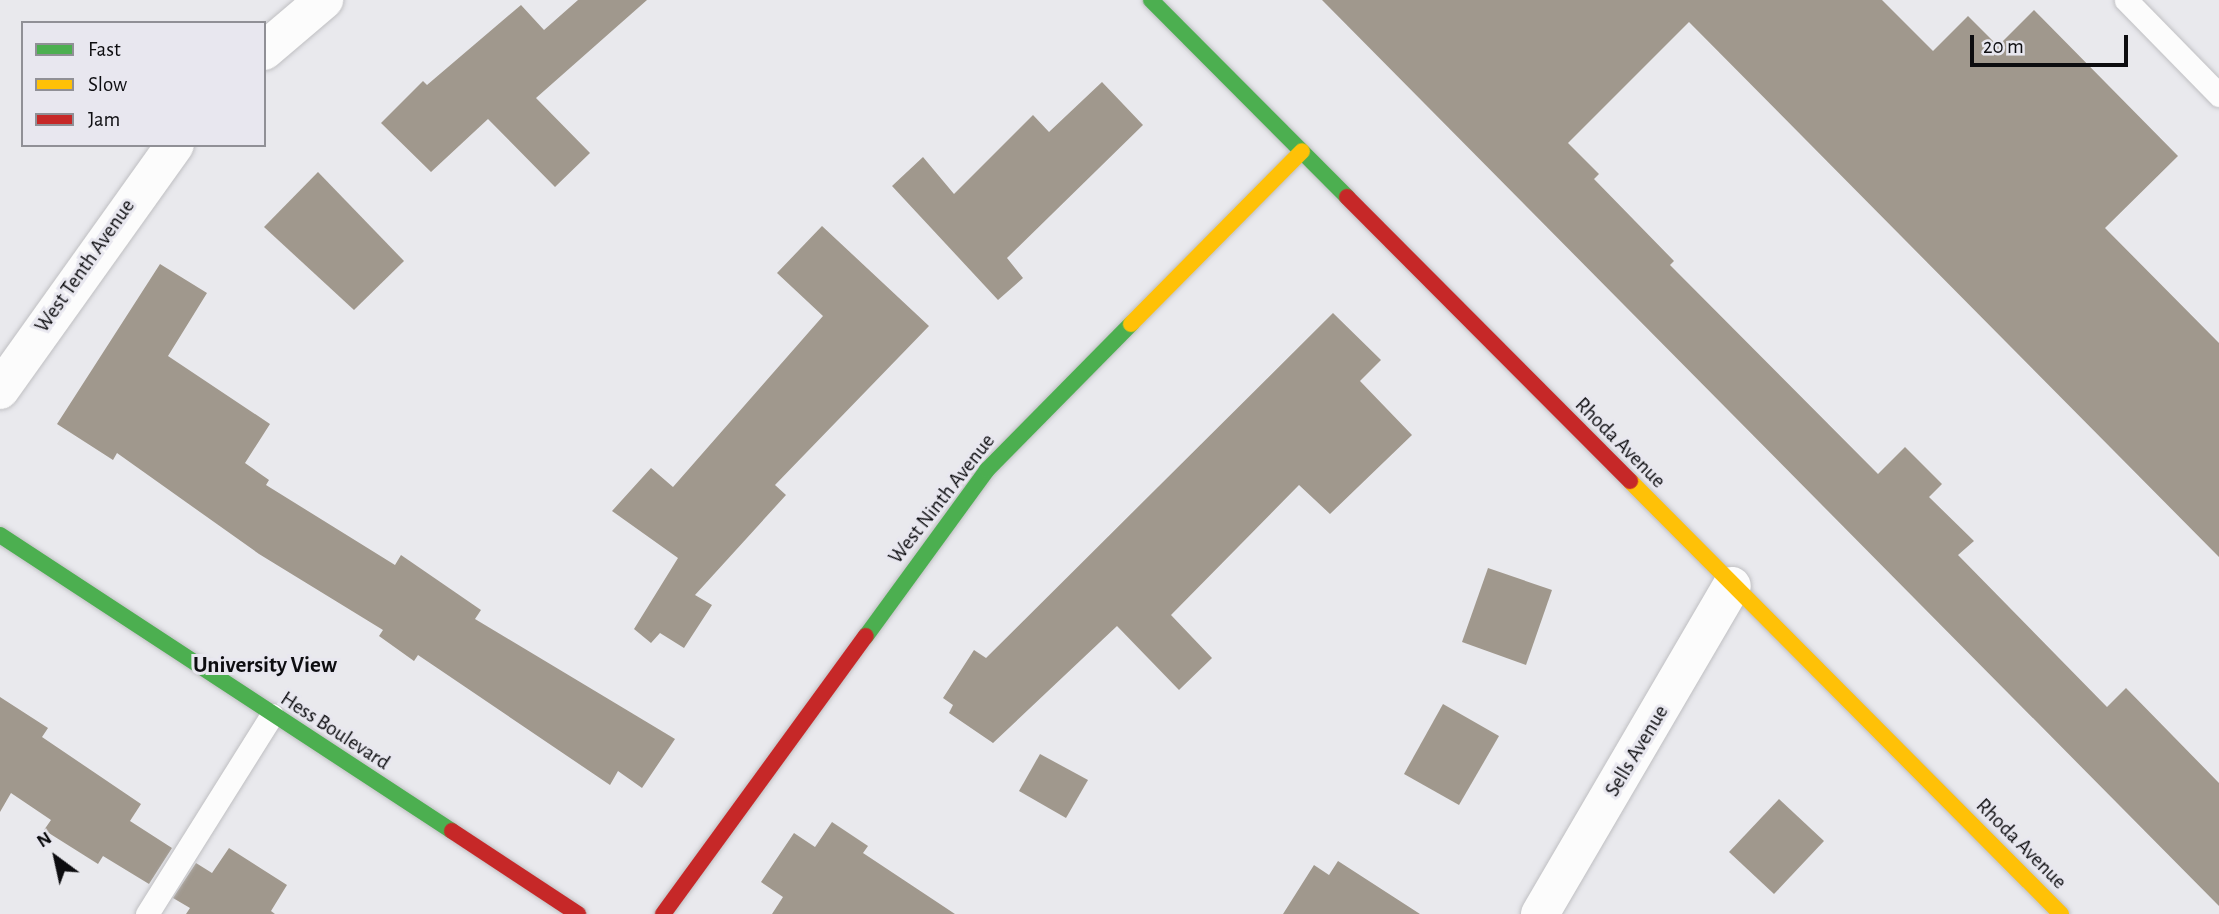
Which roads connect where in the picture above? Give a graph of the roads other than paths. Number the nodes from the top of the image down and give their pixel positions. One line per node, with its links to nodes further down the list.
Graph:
1 (324, 0): 4 (street)
2 (1152, 0): 7 (street, Rhoda Avenue)
3 (2126, 0): 5 (lane)
4 (266, 49)
5 (2219, 95)
6 (174, 147): 8 (street, West Tenth Avenue)
7 (1302, 151): 10 (street, Rhoda Avenue); 14 (street, West Ninth Avenue)
8 (0, 390)
9 (0, 536): 11 (street, Hess Boulevard)
10 (1732, 586): 15 (street, Sells Avenue); 16 (street, Rhoda Avenue)
11 (272, 715): 12 (lane); 13 (street, Hess Boulevard)
12 (147, 914)
13 (578, 914)
14 (663, 914)
15 (1540, 914)
16 (2061, 914)

